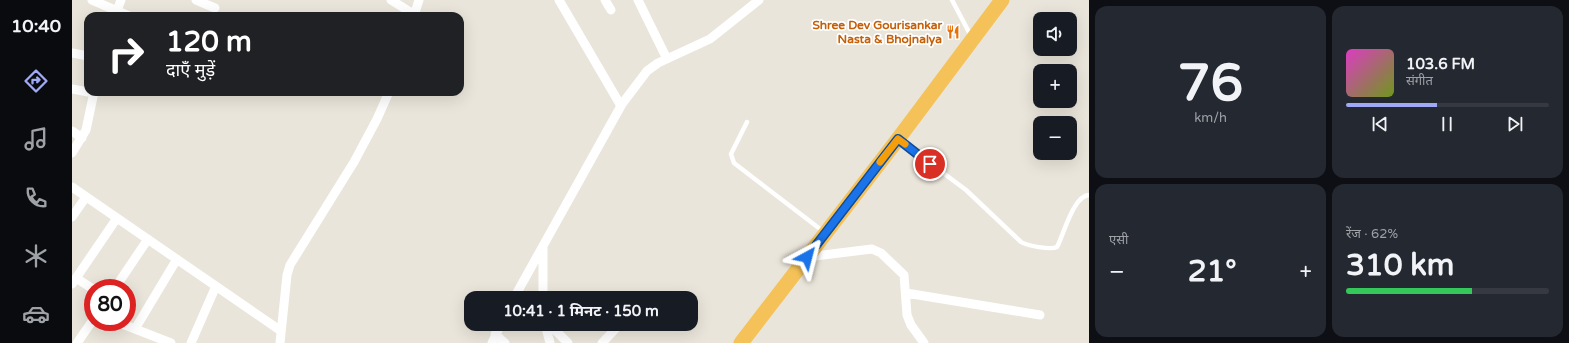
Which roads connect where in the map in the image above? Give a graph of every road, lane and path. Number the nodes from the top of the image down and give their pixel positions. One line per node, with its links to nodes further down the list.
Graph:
1 (92, 0): 14 (street)
2 (121, 0): 15 (street)
3 (196, 0): 12 (street)
4 (391, 0): 16 (street)
5 (419, 0): 17 (street)
6 (559, 0): 26 (street)
7 (605, 0): 13 (street)
8 (638, 0): 21 (street)
9 (759, 0): 21 (street)
10 (952, 0): 18 (lane)
11 (1002, 0): 18 (highway)
12 (215, 8)
13 (611, 10)
14 (114, 12)
15 (116, 12)
16 (409, 12)
17 (415, 12)
18 (973, 39): 30 (highway)
19 (72, 53): 20 (street)
20 (84, 55)
21 (667, 59): 26 (street)
22 (72, 89): 23 (street)
23 (84, 91)
24 (91, 96): 29 (street)
25 (387, 96): 52 (street)
26 (621, 106): 39 (street)
27 (747, 122): 37 (lane)
28 (72, 131): 29 (street)
29 (82, 138): 31 (street)
30 (898, 139): 33 (lane); 37 (highway)
31 (72, 153)
32 (72, 187): 34 (street)
33 (1089, 195)
34 (86, 196): 35 (street); 36 (street)
35 (72, 217)
36 (117, 218): 38 (street); 43 (street)
37 (825, 234): 40 (highway)
38 (148, 239): 41 (street); 42 (street)
39 (543, 245): 46 (street); 47 (street)
40 (807, 257): 48 (street); 66 (highway)
41 (178, 259): 45 (street); 50 (street)
42 (121, 279)
43 (74, 281): 44 (street)
44 (84, 285)
45 (216, 286): 52 (street); 60 (street)
46 (518, 291)
47 (543, 291)
48 (906, 293): 49 (street); 67 (street)
49 (1040, 315)
50 (136, 327)
51 (136, 329): 59 (street)
52 (281, 330): 61 (street)
53 (85, 331): 58 (street)
54 (547, 331): 63 (street)
55 (556, 331): 64 (street)
56 (613, 331): 65 (street)
57 (494, 339): 62 (street)
58 (77, 343)
59 (171, 343)
60 (191, 343)
61 (280, 343)
62 (505, 343)
63 (550, 343)
64 (568, 343)
65 (602, 343)
66 (742, 343)
67 (924, 343)

